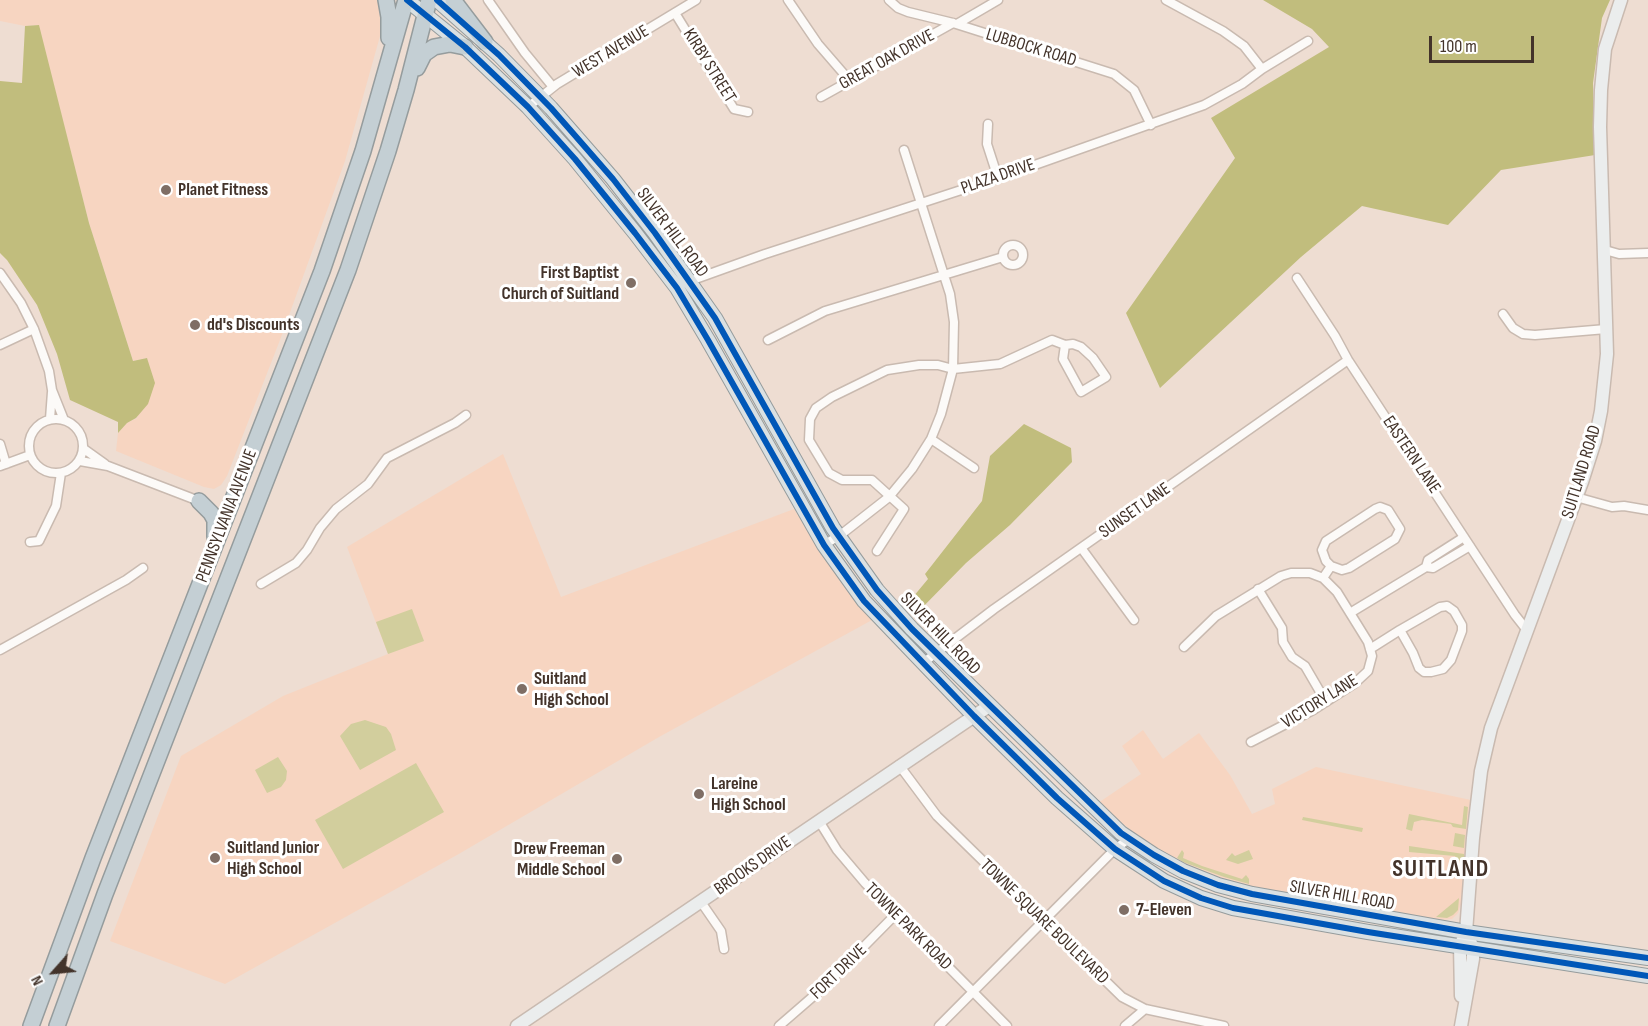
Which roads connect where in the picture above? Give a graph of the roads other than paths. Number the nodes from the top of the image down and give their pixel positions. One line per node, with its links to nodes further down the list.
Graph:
1 (386, 0): 22 (highway)
2 (406, 0): 12 (main road, SILVER HILL ROAD); 22 (highway, PENNSYLVANIA AVENUE)
3 (436, 0): 16 (main road, SILVER HILL ROAD)
4 (453, 0): 16 (highway)
5 (488, 0): 20 (street)
6 (696, 0): 13 (street, WEST AVENUE)
7 (788, 0): 19 (street)
8 (889, 0): 14 (street, LUBBOCK ROAD)
9 (998, 0): 14 (street, GREAT OAK DRIVE)
10 (1166, 0): 18 (street)
11 (1621, 0): 32 (main road, SUITLAND ROAD)
12 (427, 7): 17 (main road, SILVER HILL ROAD); 21 (highway, PENNSYLVANIA AVENUE)
13 (675, 13): 20 (street, WEST AVENUE); 26 (street, KIRBY STREET)
14 (955, 23): 19 (street, GREAT OAK DRIVE); 28 (street, LUBBOCK ROAD)
15 (1308, 41): 18 (street, PLAZA DRIVE)
16 (485, 42): 23 (main road, SILVER HILL ROAD)
17 (465, 46): 21 (highway); 25 (main road, SILVER HILL ROAD)
18 (1262, 69): 28 (street, PLAZA DRIVE)
19 (850, 81): 24 (street, GREAT OAK DRIVE)
20 (553, 87): 23 (street, WEST AVENUE)
21 (406, 90): 109 (highway, PENNSYLVANIA AVENUE)
22 (380, 92): 61 (highway, PENNSYLVANIA AVENUE)
23 (540, 96): 25 (street, WEST AVENUE); 38 (main road, SILVER HILL ROAD)
24 (821, 97)
25 (528, 107): 39 (main road, SILVER HILL ROAD)
26 (748, 112)
27 (988, 124): 30 (street)
28 (1151, 125): 30 (street, PLAZA DRIVE)
29 (904, 150): 31 (street)
30 (998, 177): 31 (street, PLAZA DRIVE)
31 (921, 204): 36 (street); 38 (street, PLAZA DRIVE)
32 (1605, 250): 33 (street); 42 (main road, SUITLAND ROAD)
33 (1648, 253)
34 (1003, 257): 36 (street)
35 (0, 273): 41 (street)
36 (944, 274): 43 (street); 47 (street)
37 (1298, 278): 46 (street, EASTERN LANE)
38 (690, 280): 39 (street, PLAZA DRIVE); 66 (main road, SILVER HILL ROAD)
39 (676, 288): 69 (main road, SILVER HILL ROAD)
40 (1503, 314): 42 (street)
41 (34, 329): 44 (street); 48 (street)
42 (1606, 329): 63 (main road, SUITLAND ROAD)
43 (768, 340)
44 (0, 345)
45 (1065, 345): 45 (street); 47 (street)
46 (1348, 360): 67 (street, EASTERN LANE); 71 (street, SUNSET LANE)
47 (953, 369): 52 (street); 62 (street)
48 (52, 390): 50 (street); 51 (street)
49 (466, 414): 78 (street)
50 (50, 419): 51 (street); 55 (street)
51 (64, 420): 54 (street)
52 (931, 439): 59 (street); 62 (street)
53 (0, 444): 57 (street)
54 (84, 449): 56 (street); 58 (street)
55 (30, 455): 57 (street); 60 (street)
56 (80, 461): 58 (street); 60 (street)
57 (3, 465)
58 (108, 466): 64 (street)
59 (974, 468)
60 (61, 473): 68 (street)
61 (240, 483): 64 (highway); 72 (highway, PENNSYLVANIA AVENUE)
62 (889, 497): 66 (street); 73 (street)
63 (1576, 497): 65 (street); 82 (main road, SUITLAND ROAD)
64 (199, 501): 72 (highway)
65 (1648, 510)
66 (838, 536): 69 (street); 87 (main road, SILVER HILL ROAD)
67 (1464, 537): 70 (street, EASTERN LANE); 75 (street)
68 (30, 542)
69 (824, 545): 88 (main road, SILVER HILL ROAD)
70 (1470, 546): 75 (street); 82 (street, EASTERN LANE)
71 (1082, 549): 81 (street); 87 (street, SUNSET LANE)
72 (213, 550): 107 (highway, PENNSYLVANIA AVENUE)
73 (877, 550)
74 (1330, 566): 74 (street); 77 (street)
75 (1426, 567): 80 (street)
76 (143, 568): 86 (street)
77 (1323, 578): 79 (street); 80 (street)
78 (261, 584)
79 (1258, 589): 84 (street); 89 (street)
80 (1350, 613): 85 (street)
81 (1134, 620)
82 (1526, 629): 100 (main road, SUITLAND ROAD)
83 (1400, 630): 83 (street); 85 (street)
84 (1184, 647)
85 (1370, 649): 89 (street, VICTORY LANE)
86 (0, 650)
87 (936, 653): 88 (street, SUNSET LANE); 90 (main road, SILVER HILL ROAD)
88 (923, 663): 91 (main road, SILVER HILL ROAD)
89 (1326, 702): 92 (street, VICTORY LANE)
90 (989, 706): 91 (main road, BROOKS DRIVE); 95 (main road, SILVER HILL ROAD)
91 (974, 716): 93 (main road, BROOKS DRIVE); 96 (main road, SILVER HILL ROAD)
92 (1251, 742)
93 (899, 765): 94 (main road, BROOKS DRIVE); 99 (street, TOWNE SQUARE BOULEVARD)
94 (819, 821): 97 (main road, BROOKS DRIVE); 98 (street, TOWNE PARK ROAD)
95 (1130, 838): 96 (street); 100 (main road, SILVER HILL ROAD)
96 (1115, 849): 99 (street); 101 (main road, SILVER HILL ROAD)
97 (701, 902): 102 (street); 110 (main road, BROOKS DRIVE)
98 (896, 915): 105 (street, TOWNE PARK ROAD); 111 (street, FORT DRIVE)
99 (1043, 922): 105 (street); 106 (street, TOWNE SQUARE BOULEVARD)
100 (1466, 932): 101 (main road, SUITLAND ROAD); 103 (main road, SILVER HILL ROAD)
101 (1467, 947): 104 (main road, SILVER HILL ROAD); 108 (main road, SUITLAND ROAD)
102 (724, 949)
103 (1648, 958)
104 (1648, 976)
105 (973, 991): 112 (street); 113 (street, TOWNE PARK ROAD)
106 (1145, 1009): 114 (street); 115 (street, TOWNE SQUARE BOULEVARD)
107 (30, 1022)
108 (1462, 1022)
109 (58, 1024)
110 (517, 1026)
111 (779, 1026)
112 (939, 1026)
113 (1007, 1026)
114 (1125, 1026)
115 (1224, 1026)

